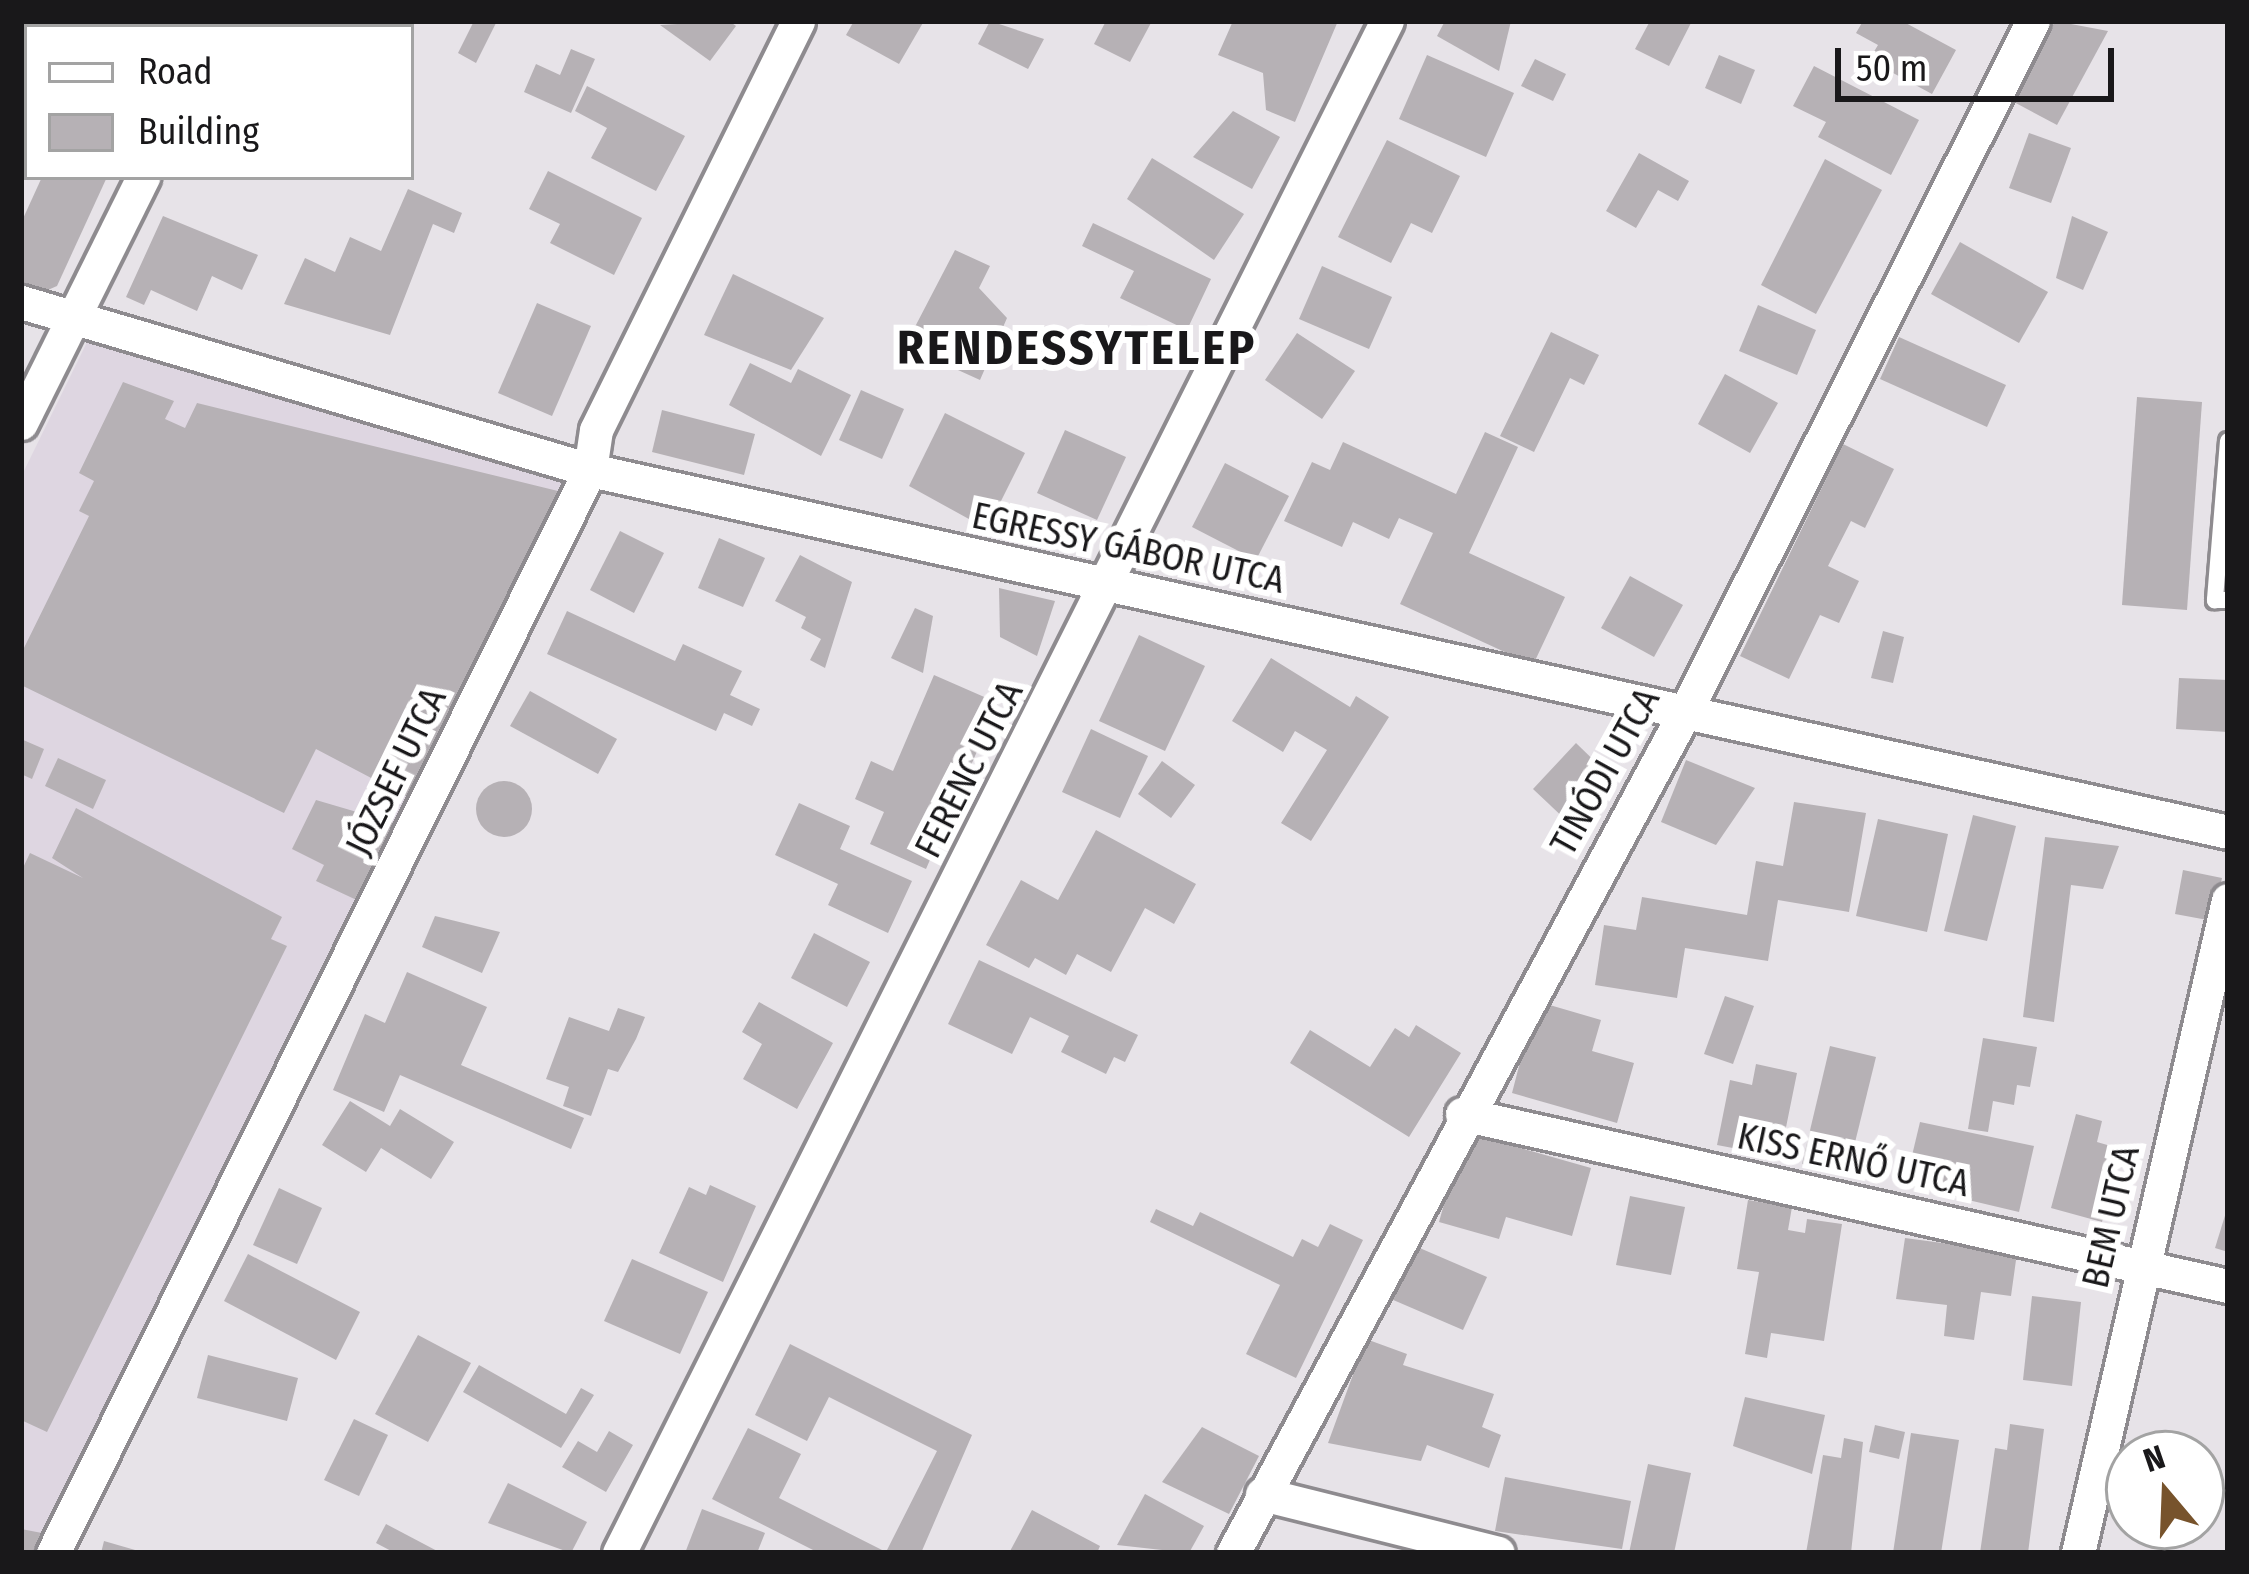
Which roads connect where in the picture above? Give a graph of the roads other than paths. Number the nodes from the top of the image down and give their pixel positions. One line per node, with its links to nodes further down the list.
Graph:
1 (798, 21): 9 (street, JÓZSEF UTCA)
2 (1388, 21): 10 (street, FERENC UTCA)
3 (2033, 21): 12 (street, TINÓDI UTCA)
4 (142, 180): 6 (street)
5 (21, 302): 6 (street, EGRESSY GÁBOR UTCA)
6 (71, 321): 7 (street); 9 (street, EGRESSY GÁBOR UTCA)
7 (21, 423)
8 (2228, 442): 11 (lane)
9 (590, 470): 10 (street, EGRESSY GÁBOR UTCA); 19 (street, JÓZSEF UTCA)
10 (1107, 586): 12 (street, EGRESSY GÁBOR UTCA); 20 (street, FERENC UTCA)
11 (2228, 600)
12 (1686, 710): 13 (street, EGRESSY GÁBOR UTCA); 15 (street, TINÓDI UTCA)
13 (2228, 832)
14 (2228, 900): 16 (street, BEM UTCA)
15 (1462, 1114): 16 (street, KISS ERNŐ UTCA); 18 (street, TINÓDI UTCA)
16 (2140, 1264): 17 (street, KISS ERNŐ UTCA); 23 (street, BEM UTCA)
17 (2228, 1286)
18 (1262, 1495): 21 (street, TINÓDI UTCA); 22 (street)
19 (53, 1553)
20 (619, 1553)
21 (1232, 1553)
22 (1498, 1553)
23 (2078, 1553)

